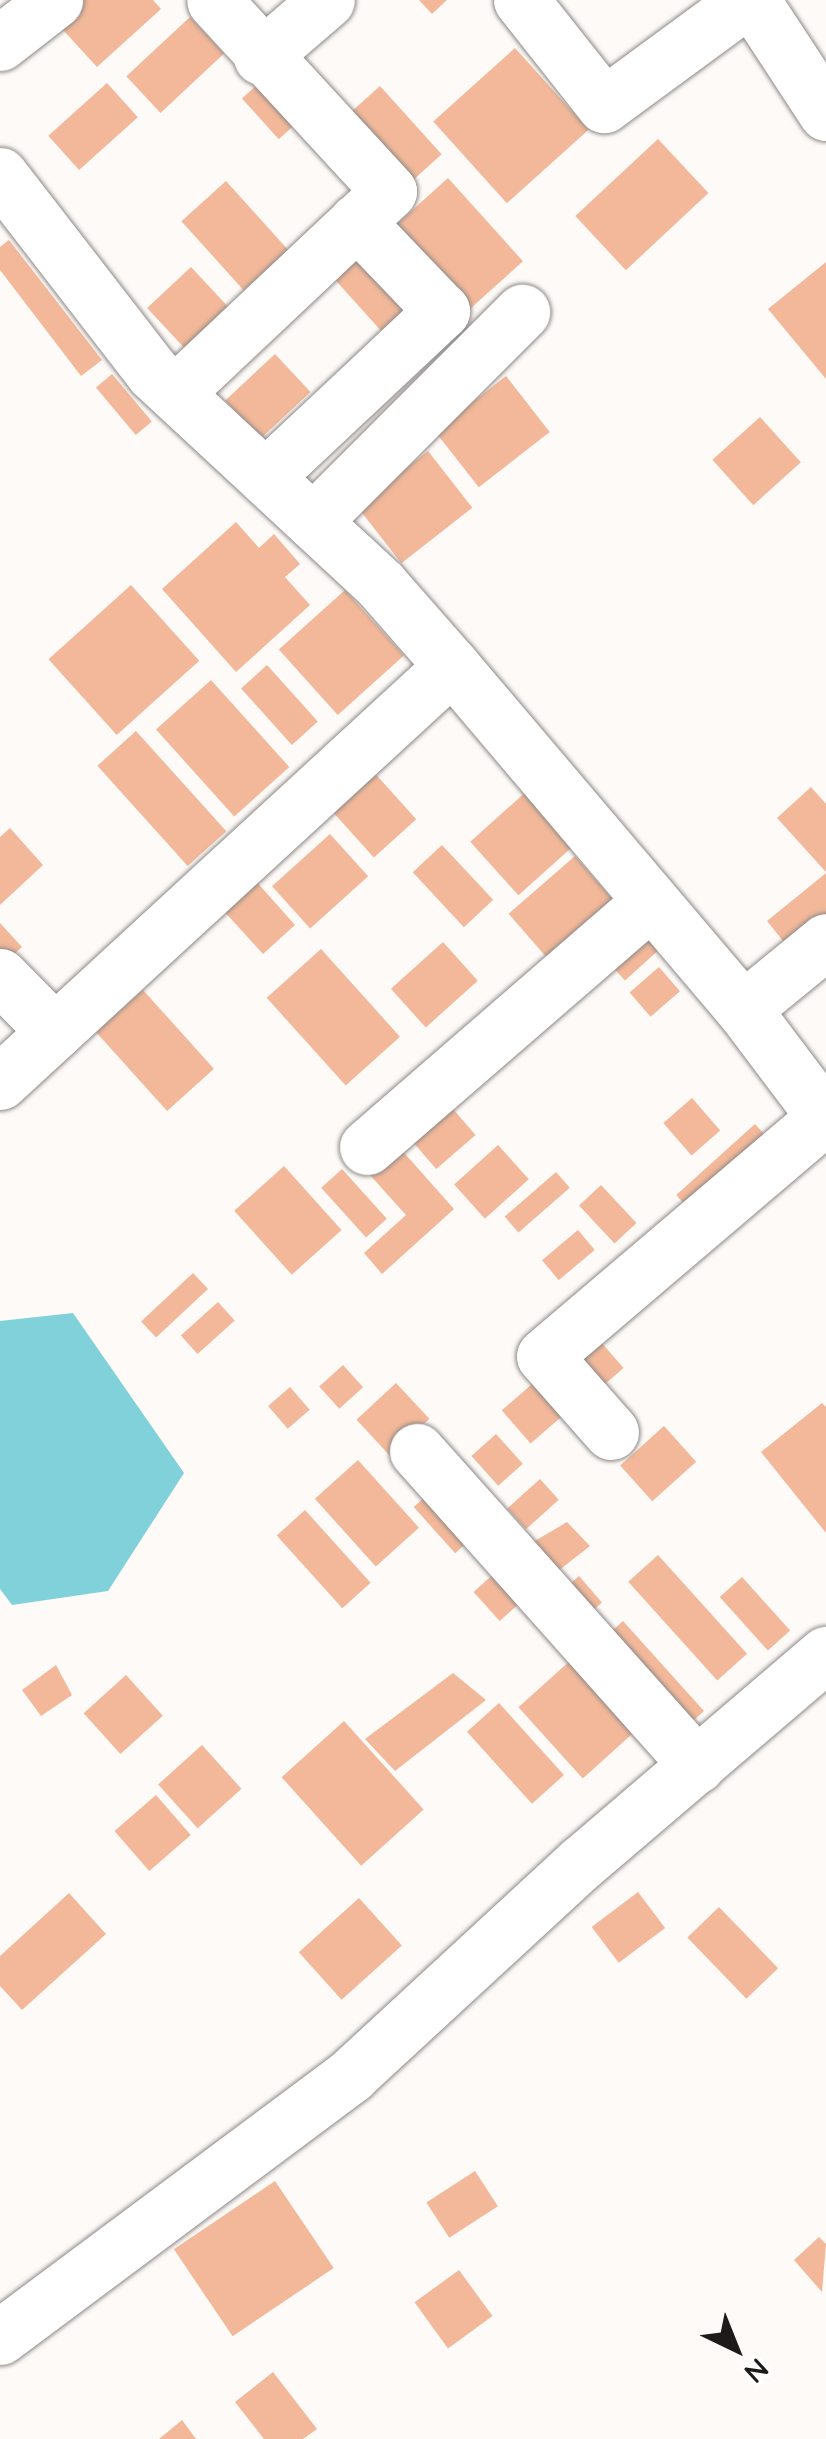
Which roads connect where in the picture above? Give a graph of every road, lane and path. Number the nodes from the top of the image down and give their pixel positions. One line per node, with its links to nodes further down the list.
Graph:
1 (55, 0): 6 (street)
2 (328, 0): 7 (street)
3 (521, 0): 4 (street)
4 (750, 0): 8 (street)
5 (214, 1): 7 (street)
6 (0, 43)
7 (261, 57): 10 (street)
8 (826, 113)
9 (0, 175): 12 (street)
10 (356, 222): 12 (street); 13 (street)
11 (522, 312): 14 (street)
12 (175, 393): 13 (street)
13 (264, 477): 14 (street)
14 (313, 521): 15 (street)
15 (452, 666): 16 (street); 20 (street)
16 (650, 902): 19 (street); 23 (street)
17 (826, 942): 19 (street)
18 (0, 976): 20 (street)
19 (743, 1009): 22 (street)
20 (55, 1032): 21 (street)
21 (0, 1082)
22 (825, 1118): 24 (street)
23 (367, 1147)
24 (611, 1432)
25 (417, 1451): 27 (street)
26 (826, 1654): 27 (street)
27 (698, 1765): 28 (street)
28 (0, 2337)

